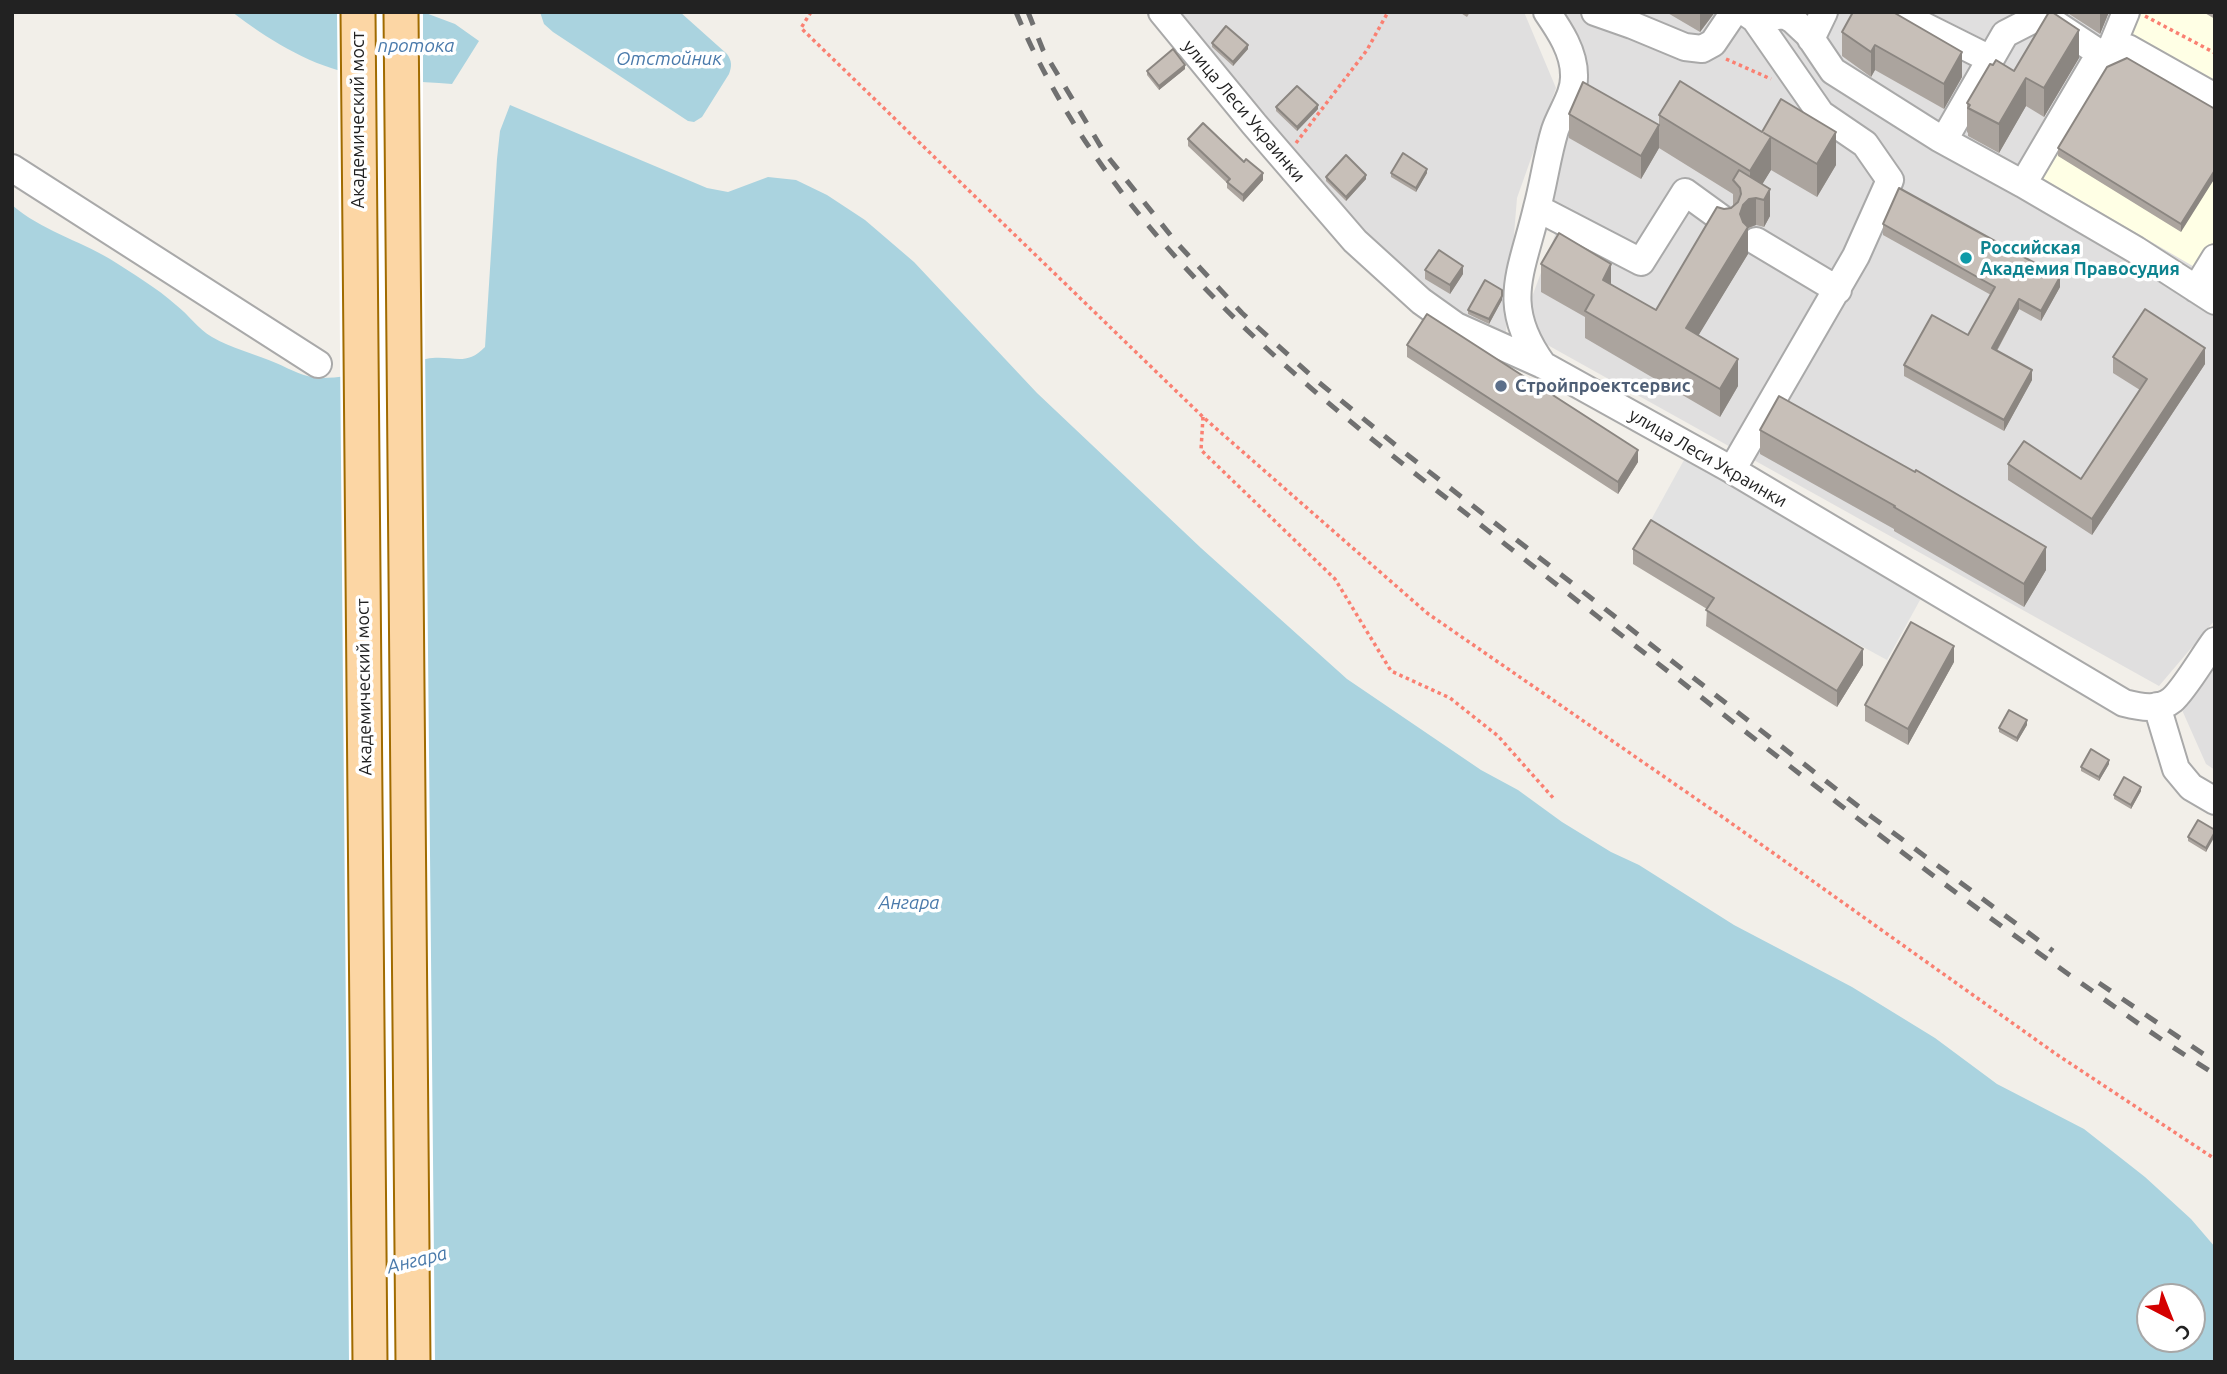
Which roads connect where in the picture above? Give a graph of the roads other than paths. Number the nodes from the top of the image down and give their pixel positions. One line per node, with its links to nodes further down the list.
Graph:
1 (358, 12): 29 (main road, Академический мост)
2 (401, 12): 30 (main road)
3 (1162, 12): 24 (street, улица Леси Украинки)
4 (1547, 12): 17 (street)
5 (1595, 12): 9 (street)
6 (1824, 12): 10 (street)
7 (1904, 12): 12 (street)
8 (2126, 12): 11 (street)
9 (1745, 15): 10 (street); 21 (street)
10 (1811, 38): 14 (street)
11 (2107, 58): 12 (street); 13 (street); 16 (street)
12 (1990, 59): 14 (street)
13 (2215, 97)
14 (1944, 140): 16 (street)
15 (12, 168): 23 (street)
16 (2022, 184): 22 (street)
17 (1537, 208): 18 (street); 24 (street)
18 (1725, 221)
19 (1756, 241): 21 (street)
20 (2215, 258): 22 (street)
21 (1838, 290): 25 (street)
22 (2205, 295)
23 (318, 364)
24 (1543, 365): 25 (street, улица Леси Украинки)
25 (1732, 470): 27 (street, улица Леси Украинки)
26 (2215, 641): 27 (street)
27 (2157, 706): 28 (street)
28 (2215, 802)
29 (370, 1362)
30 (413, 1362)

